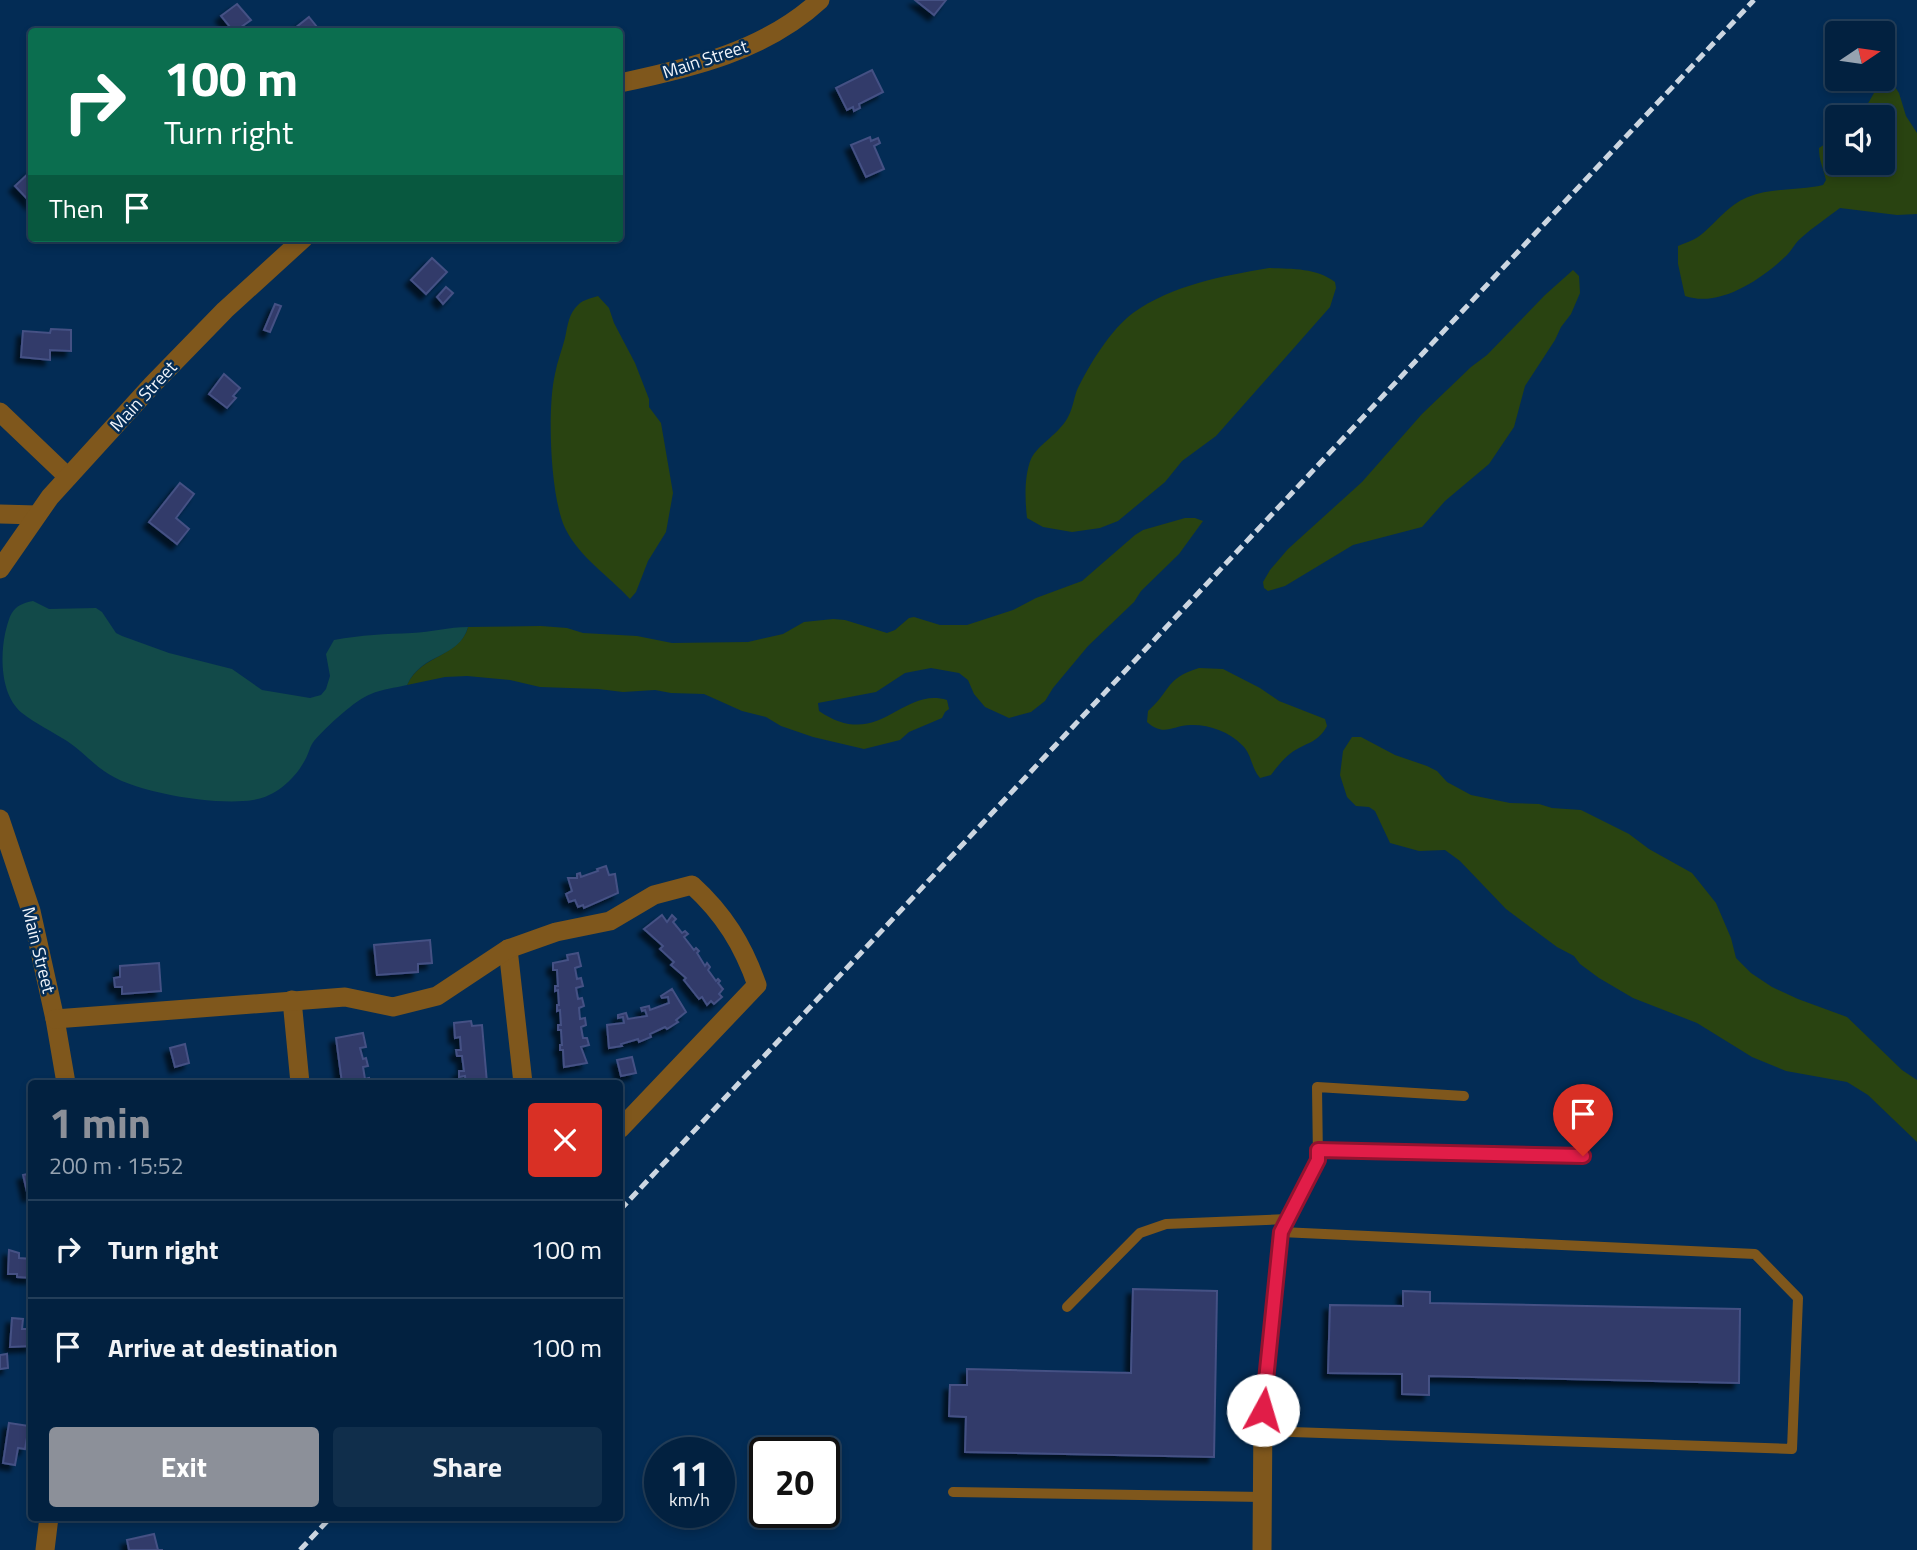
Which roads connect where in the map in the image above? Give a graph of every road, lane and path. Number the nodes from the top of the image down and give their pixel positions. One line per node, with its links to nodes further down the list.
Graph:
1 (820, 0): 2 (street, Main Street)
2 (623, 82)
3 (300, 242): 5 (street, Main Street)
4 (0, 412): 5 (street)
5 (68, 477): 7 (street, Main Street)
6 (0, 514): 7 (street)
7 (37, 515): 8 (street, Main Street)
8 (0, 569)
9 (0, 819): 12 (street, Main Street)
10 (508, 948): 11 (street); 15 (street); 17 (street)
11 (292, 1000): 12 (street); 14 (street)
12 (55, 1019): 13 (street, Main Street)
13 (65, 1080)
14 (300, 1080)
15 (523, 1080)
16 (1464, 1097): 18 (lane)
17 (623, 1126)
18 (1318, 1150): 19 (lane); 20 (lane)
19 (1583, 1156)
20 (1288, 1219): 21 (lane); 22 (lane)
21 (1281, 1232): 23 (lane); 24 (lane)
22 (1067, 1307)
23 (1263, 1410): 24 (street)
24 (1263, 1431): 26 (street)
25 (953, 1492): 26 (lane)
26 (1263, 1497): 29 (street)
27 (49, 1521): 28 (street)
28 (45, 1550)
29 (1262, 1550)

